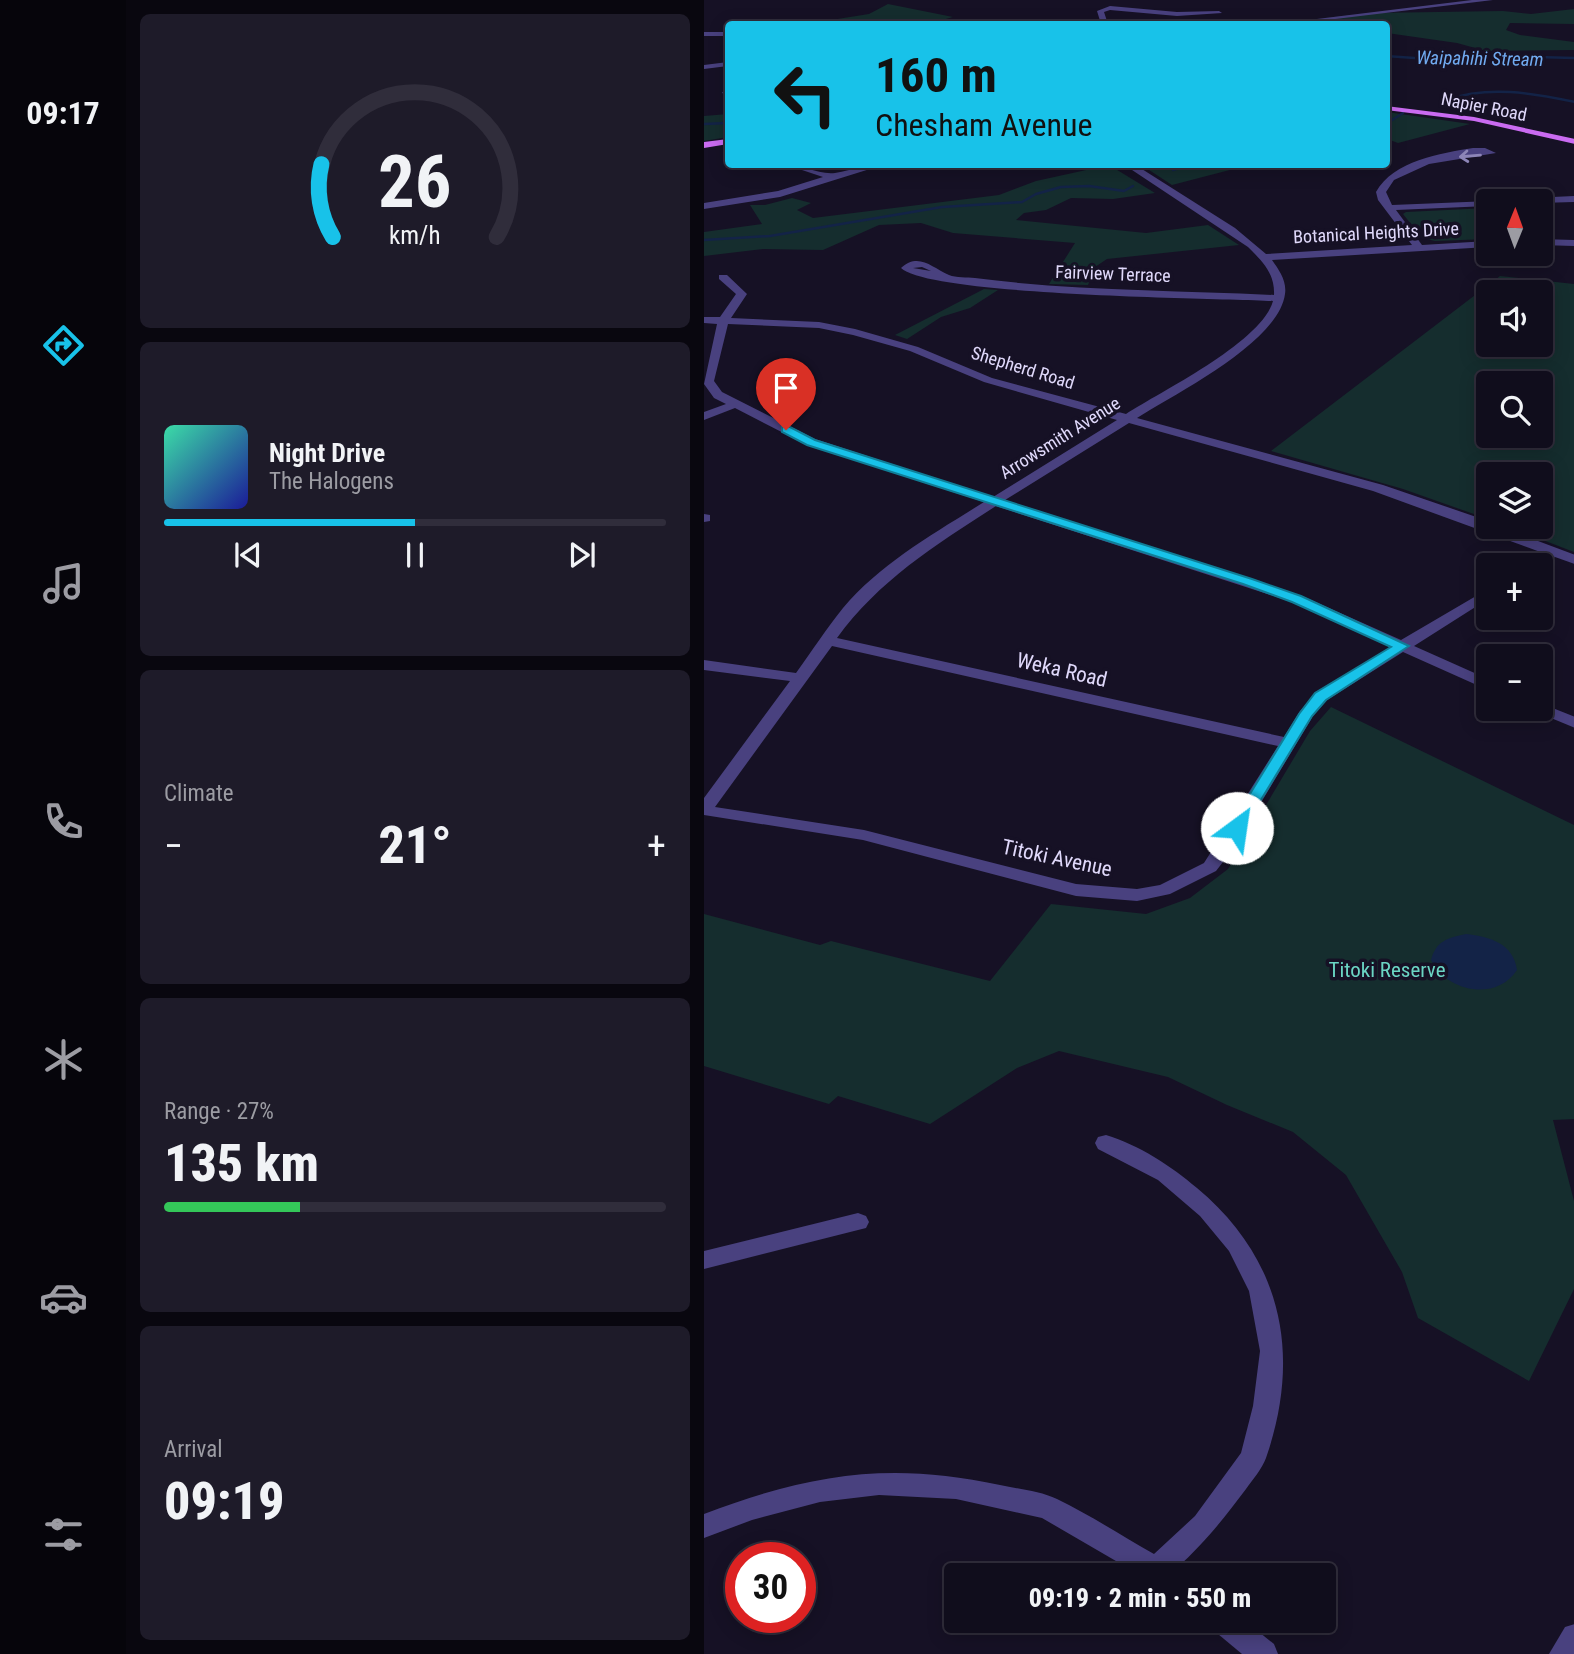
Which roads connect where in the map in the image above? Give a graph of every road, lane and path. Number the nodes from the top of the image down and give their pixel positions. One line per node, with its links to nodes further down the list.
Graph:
1 (1490, 0): 4 (street)
2 (1219, 13): 3 (street)
3 (1103, 21)
4 (1306, 21)
5 (704, 34): 6 (street)
6 (725, 34)
7 (725, 64): 8 (street)
8 (704, 66)
9 (1390, 108): 11 (main road, Napier Road)
10 (725, 142): 12 (main road)
11 (1574, 142)
12 (704, 145)
13 (1443, 158): 22 (street)
14 (800, 168): 17 (street)
15 (868, 168): 17 (street)
16 (1133, 168): 27 (street)
17 (835, 177): 21 (street)
18 (1574, 199): 19 (street)
19 (1553, 200)
20 (1476, 204): 22 (street)
21 (704, 206)
22 (1388, 208): 26 (street)
23 (1553, 242): 24 (street)
24 (1574, 243)
25 (1476, 245): 26 (street, Botanical Heights Drive)
26 (1418, 247): 27 (street, Botanical Heights Drive)
27 (1266, 257): 30 (street)
28 (723, 277): 32 (street)
29 (946, 278): 30 (street, Fairview Terrace)
30 (1279, 298): 35 (street, Arrowsmith Avenue)
31 (704, 320): 32 (street, Shepherd Road)
32 (723, 321): 33 (street); 35 (street, Shepherd Road)
33 (736, 404): 34 (street); 36 (street)
34 (704, 416)
35 (1128, 419): 36 (street, Arrowsmith Avenue); 37 (street, Shepherd Road)
36 (995, 501): 42 (street, Arrowsmith Avenue); 43 (street)
37 (1476, 523)
38 (1520, 539): 39 (street, Shepherd Road)
39 (1554, 552): 40 (street, Shepherd Road)
40 (1574, 560)
41 (1476, 600): 43 (street, Titoki Avenue)
42 (827, 640): 45 (street, Arrowsmith Avenue); 49 (street, Weka Road)
43 (1402, 646): 46 (street); 49 (street, Titoki Avenue)
44 (704, 665): 45 (street)
45 (801, 678): 50 (street, Arrowsmith Avenue)
46 (1476, 680)
47 (1553, 714): 48 (street)
48 (1574, 723)
49 (1287, 743): 50 (street, Titoki Avenue)
50 (704, 810)
51 (1106, 1143): 56 (street)
52 (858, 1222): 53 (street)
53 (704, 1259)
54 (704, 1526): 55 (street)
55 (1145, 1563)
56 (1169, 1563)
57 (1238, 1633): 59 (street)
58 (1574, 1637): 60 (street)
59 (1264, 1654)
60 (1563, 1654)

